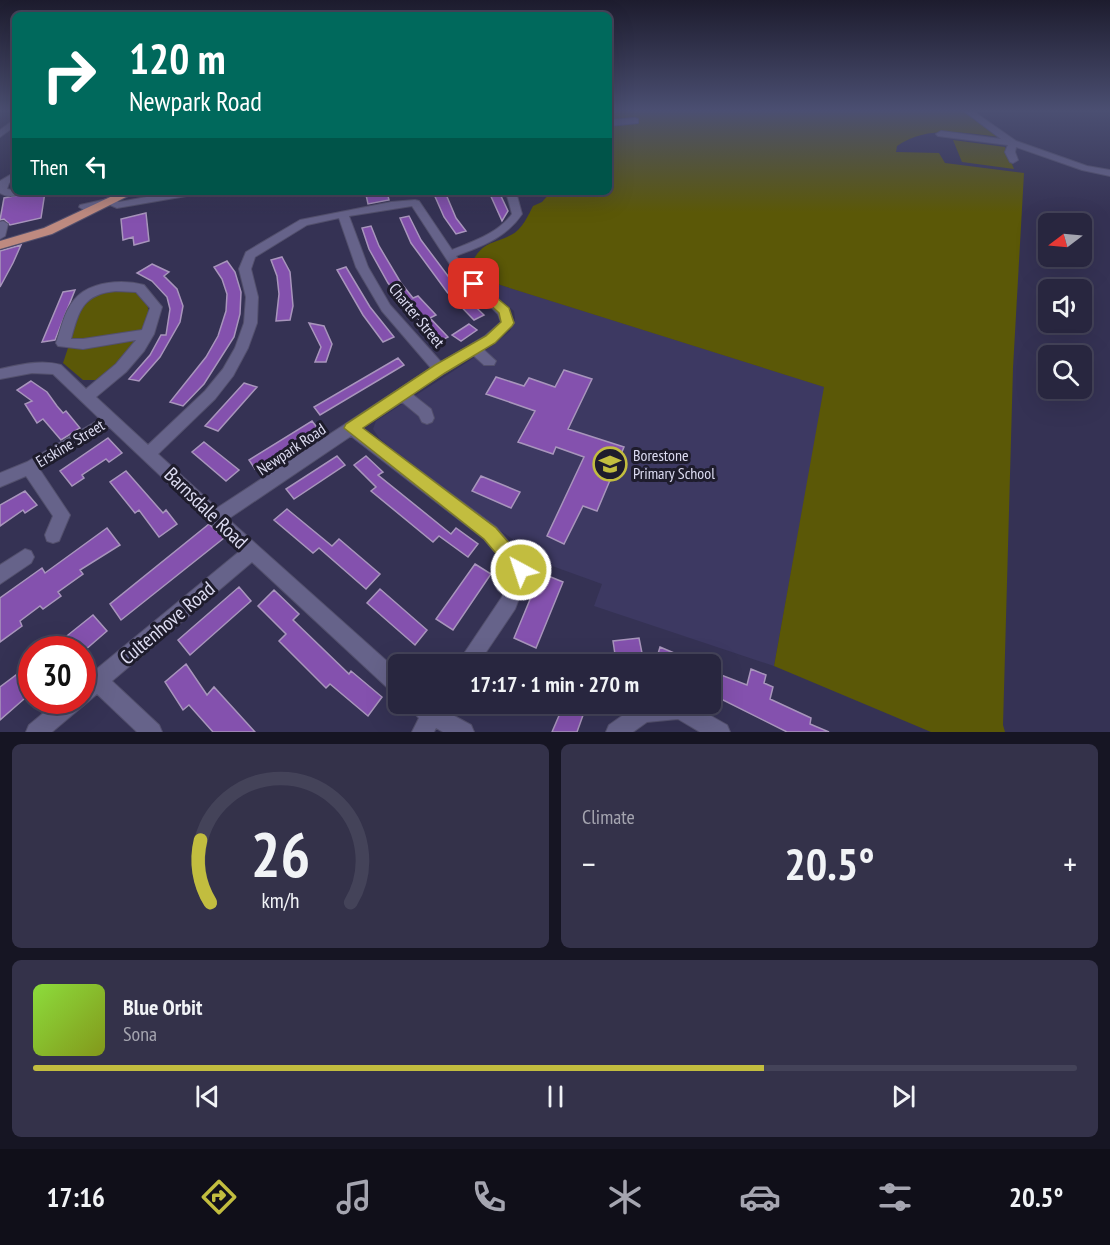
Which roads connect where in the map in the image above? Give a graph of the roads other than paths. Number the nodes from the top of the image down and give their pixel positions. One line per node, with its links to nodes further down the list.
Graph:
1 (1012, 145): 3 (street)
2 (1018, 145): 4 (street)
3 (1013, 160)
4 (1110, 173)
5 (12, 177): 6 (street)
6 (12, 192)
7 (175, 195): 9 (street)
8 (511, 195): 14 (street)
9 (114, 197): 12 (main road); 13 (main road)
10 (343, 214): 14 (street, Newpark Road); 18 (street, Charter Street); 25 (street, Newpark Road)
11 (3, 224): 12 (street)
12 (0, 236)
13 (0, 245)
14 (449, 255): 16 (street, Newpark Road)
15 (148, 334): 15 (street); 21 (street)
16 (474, 349): 17 (street); 18 (street, Newpark Road)
17 (489, 361)
18 (440, 369): 20 (street, Newpark Road)
19 (0, 374): 21 (street, Barnsdale Road)
20 (402, 394): 23 (street); 24 (street, Newpark Road)
21 (86, 397): 22 (street, Barnsdale Road)
22 (111, 418): 25 (street, Barnsdale Road); 26 (street, Erskine Street)
23 (427, 418)
24 (351, 428): 28 (street, Newpark Road); 33 (street)
25 (149, 453): 28 (street, Barnsdale Road)
26 (29, 468): 27 (street, Erskine Street); 29 (street, Erskine Street)
27 (0, 480)
28 (218, 517): 30 (street, Barnsdale Road)
29 (53, 535)
30 (251, 552): 34 (street, Barnsdale Road); 35 (street, Cultenhove Road)
31 (25, 557): 32 (street)
32 (0, 575)
33 (474, 654)
34 (388, 675)
35 (96, 683)
36 (96, 692): 40 (street)
37 (58, 714): 39 (street)
38 (429, 714): 41 (street)
39 (36, 732)
40 (152, 732)
41 (464, 732)
42 (616, 732): 43 (street)
43 (720, 732)

